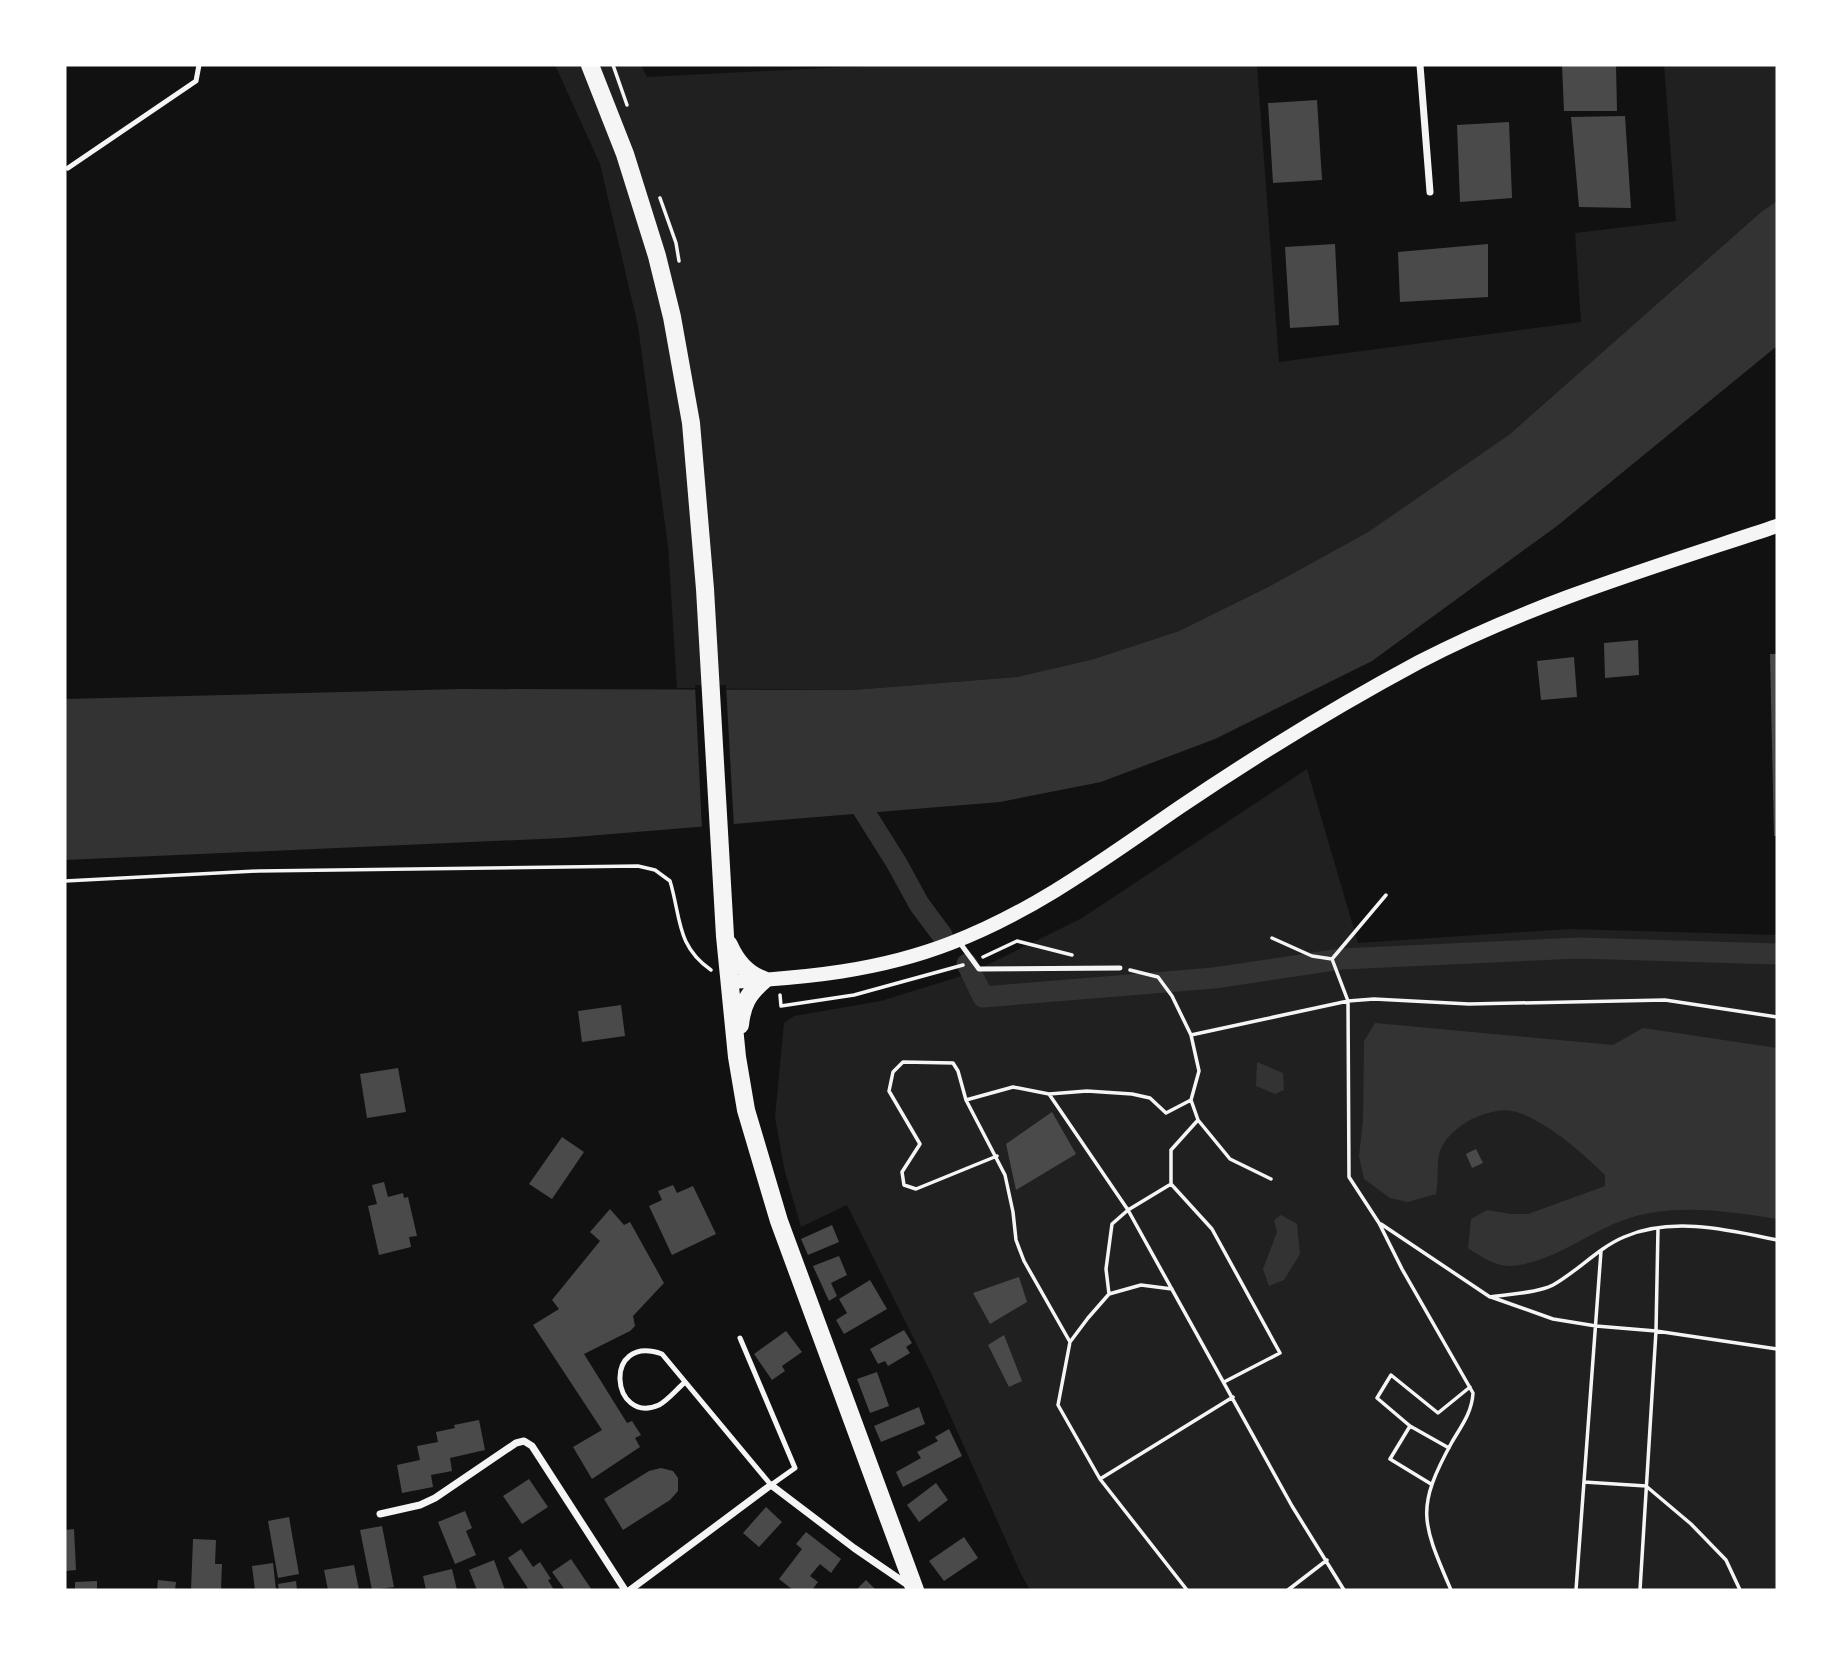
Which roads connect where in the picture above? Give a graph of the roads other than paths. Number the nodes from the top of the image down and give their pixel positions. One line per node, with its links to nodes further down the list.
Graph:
1 (199, 65): 4 (lane)
2 (590, 65): 7 (main road)
3 (1420, 65): 5 (street)
4 (68, 168)
5 (1430, 192)
6 (1777, 526): 8 (main road)
7 (725, 936): 10 (main road); 11 (main road)
8 (958, 940): 9 (lane); 10 (main road)
9 (1120, 968)
10 (764, 980): 11 (main road); 12 (main road)
11 (729, 982): 12 (main road)
12 (737, 1057): 18 (main road)
13 (740, 1338): 15 (lane)
14 (684, 1383): 14 (lane); 15 (lane)
15 (771, 1485): 17 (street); 18 (street)
16 (380, 1514): 17 (street)
17 (627, 1590)
18 (915, 1590)

